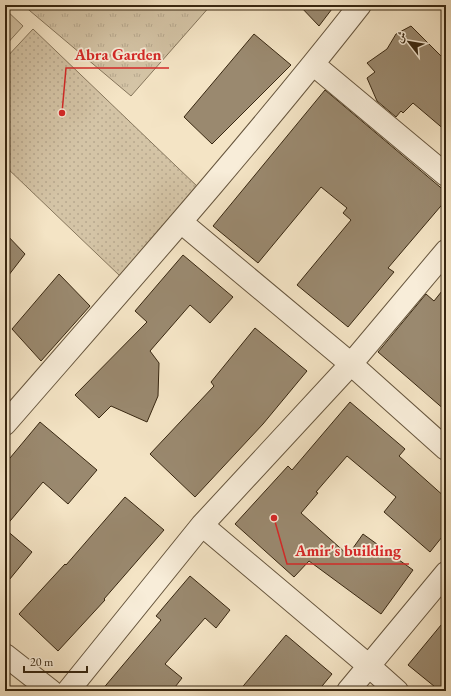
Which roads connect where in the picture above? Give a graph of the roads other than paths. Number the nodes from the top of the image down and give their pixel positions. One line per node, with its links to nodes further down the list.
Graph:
1 (360, 5): 2 (street)
2 (314, 64): 3 (street); 4 (street)
3 (446, 175)
4 (181, 222): 6 (street); 7 (street)
5 (446, 251): 6 (street)
6 (351, 364): 8 (street); 9 (street)
7 (5, 424)
8 (446, 449)
9 (202, 525): 12 (street); 14 (street)
10 (446, 573): 12 (street)
11 (5, 655): 13 (street)
12 (370, 666): 15 (street); 16 (street)
13 (51, 691)
14 (68, 691)
15 (348, 691)
16 (397, 691)

